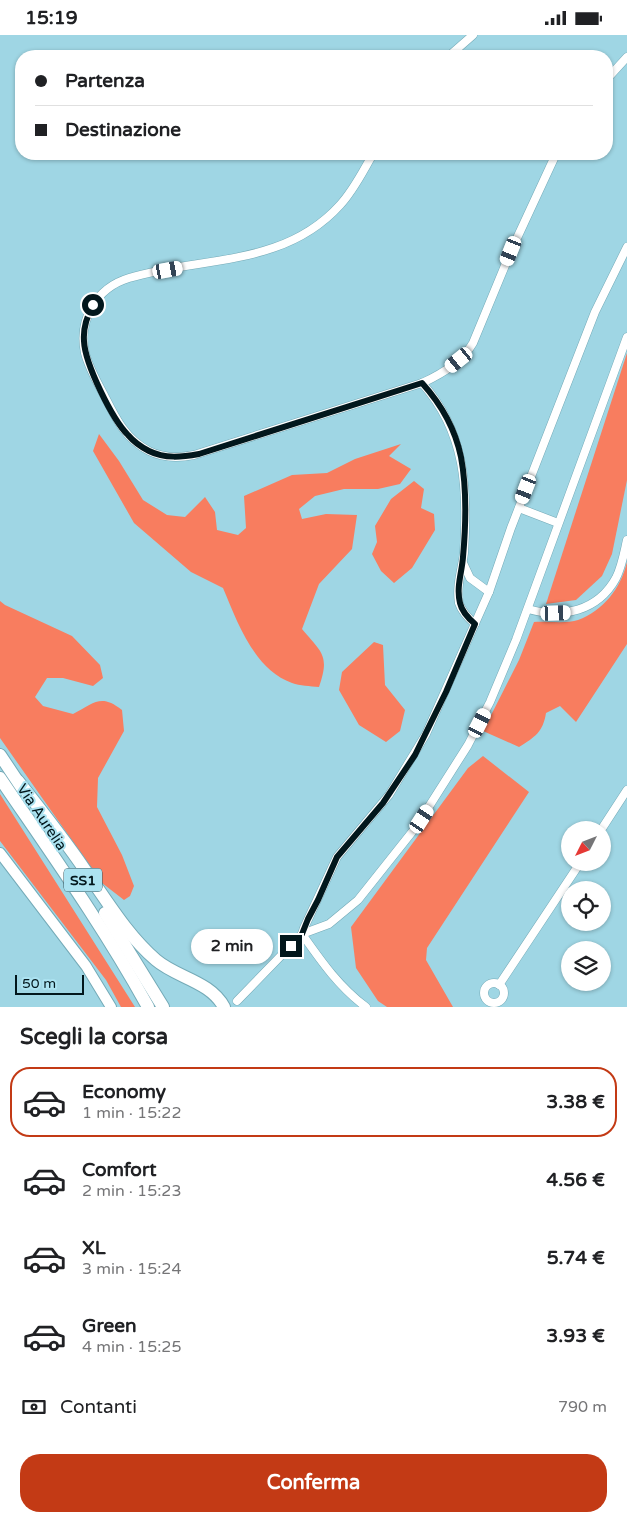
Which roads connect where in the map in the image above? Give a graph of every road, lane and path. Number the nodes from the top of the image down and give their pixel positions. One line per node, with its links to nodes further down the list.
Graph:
1 (473, 35): 2 (street)
2 (456, 50)
3 (627, 57): 4 (street)
4 (613, 72)
5 (369, 160): 9 (street)
6 (553, 160): 9 (street)
7 (627, 247): 10 (street)
8 (627, 337): 11 (street)
9 (422, 383): 13 (street)
10 (519, 507): 11 (street); 14 (street)
11 (558, 523): 15 (street)
12 (627, 540): 15 (street)
13 (463, 563): 14 (street); 16 (street)
14 (489, 591): 16 (street)
15 (528, 609): 24 (street)
16 (475, 624): 24 (street)
17 (0, 755): 19 (highway, Via Aurelia / SS1)
18 (0, 777): 29 (highway, Via Aurelia / SS1)
19 (18, 781): 30 (highway, Via Aurelia / SS1); 31 (highway)
20 (627, 790): 21 (street)
21 (607, 821)
22 (0, 853): 28 (street)
23 (575, 871): 25 (street)
24 (302, 934): 26 (street); 32 (street)
25 (499, 985): 27 (street); 27 (street)
26 (237, 1001)
27 (500, 1005)
28 (111, 1007)
29 (148, 1007)
30 (163, 1007)
31 (224, 1007)
32 (366, 1007)

